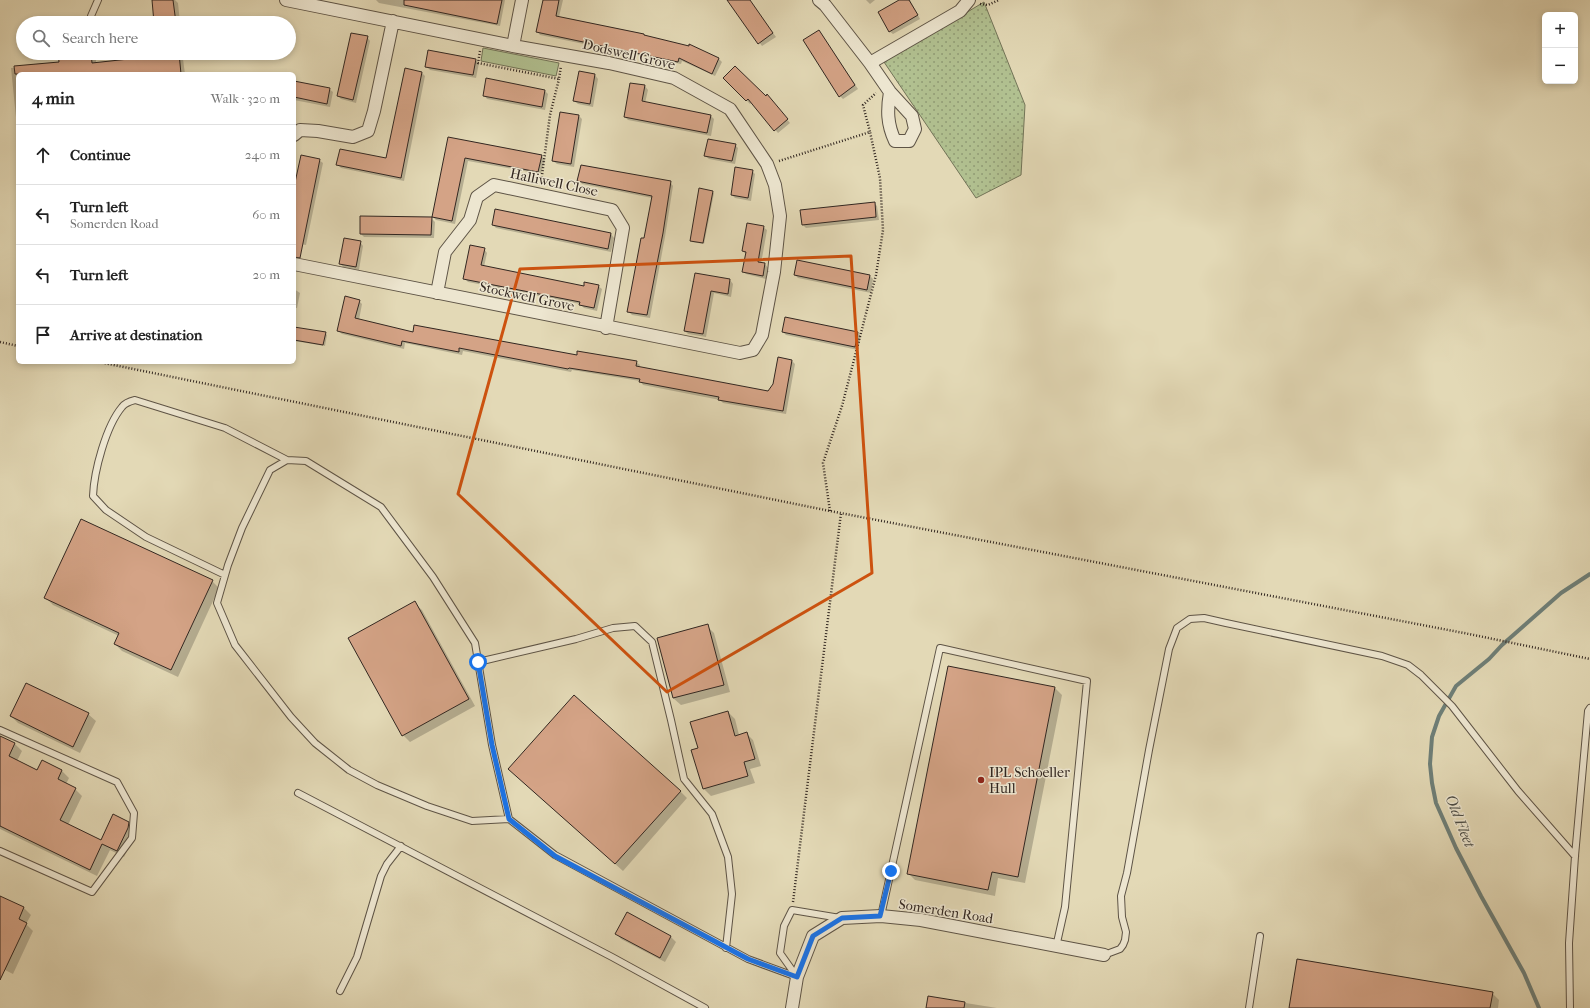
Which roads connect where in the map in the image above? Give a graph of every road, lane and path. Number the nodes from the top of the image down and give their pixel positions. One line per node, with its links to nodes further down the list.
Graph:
1 (98, 0): 7 (lane)
2 (286, 0): 8 (street, Dodswell Grove)
3 (522, 0): 10 (street)
4 (819, 0): 12 (street)
5 (999, 0): 6 (path)
6 (969, 1): 12 (street)
7 (91, 16)
8 (393, 21): 9 (street, Dodswell Grove); 16 (street)
9 (482, 40): 10 (street, Dodswell Grove); 13 (path)
10 (513, 46): 11 (street, Dodswell Grove)
11 (563, 55): 13 (path); 17 (street, Dodswell Grove)
12 (870, 63): 14 (street)
13 (559, 79): 18 (path)
14 (888, 88): 15 (path)
15 (870, 132): 17 (path); 27 (path)
16 (296, 133)
17 (767, 164): 24 (street, Dodswell Grove)
18 (539, 194): 20 (street, Halliwell Close); 21 (street, Halliwell Close)
19 (296, 264): 20 (street, Stockwell Grove)
20 (437, 293): 21 (street, Stockwell Grove)
21 (606, 328): 24 (street, Stockwell Grove)
22 (0, 342): 23 (path)
23 (16, 346)
24 (753, 350)
25 (109, 364): 27 (path)
26 (287, 460): 29 (lane); 29 (lane); 31 (lane)
27 (830, 511): 28 (path)
28 (841, 513): 30 (path); 39 (path)
29 (225, 575): 35 (lane)
30 (1590, 659)
31 (478, 662): 35 (lane); 44 (lane)
32 (1590, 708): 38 (lane)
33 (0, 730): 37 (lane)
34 (298, 793): 36 (lane)
35 (509, 819): 44 (lane)
36 (401, 846): 47 (lane); 48 (lane)
37 (0, 851)
38 (1575, 856): 45 (lane); 51 (lane)
39 (792, 910): 41 (lane); 46 (lane)
40 (880, 916): 41 (street, Somerden Road); 43 (street, Somerden Road); 43 (lane)
41 (842, 918): 46 (street, Somerden Road)
42 (1260, 936): 50 (lane)
43 (1056, 947): 45 (street, Somerden Road)
44 (726, 948): 46 (lane)
45 (1104, 955)
46 (797, 977): 49 (street, Somerden Road)
47 (340, 991)
48 (705, 1008)
49 (792, 1008)
50 (1249, 1008)
51 (1570, 1008)

